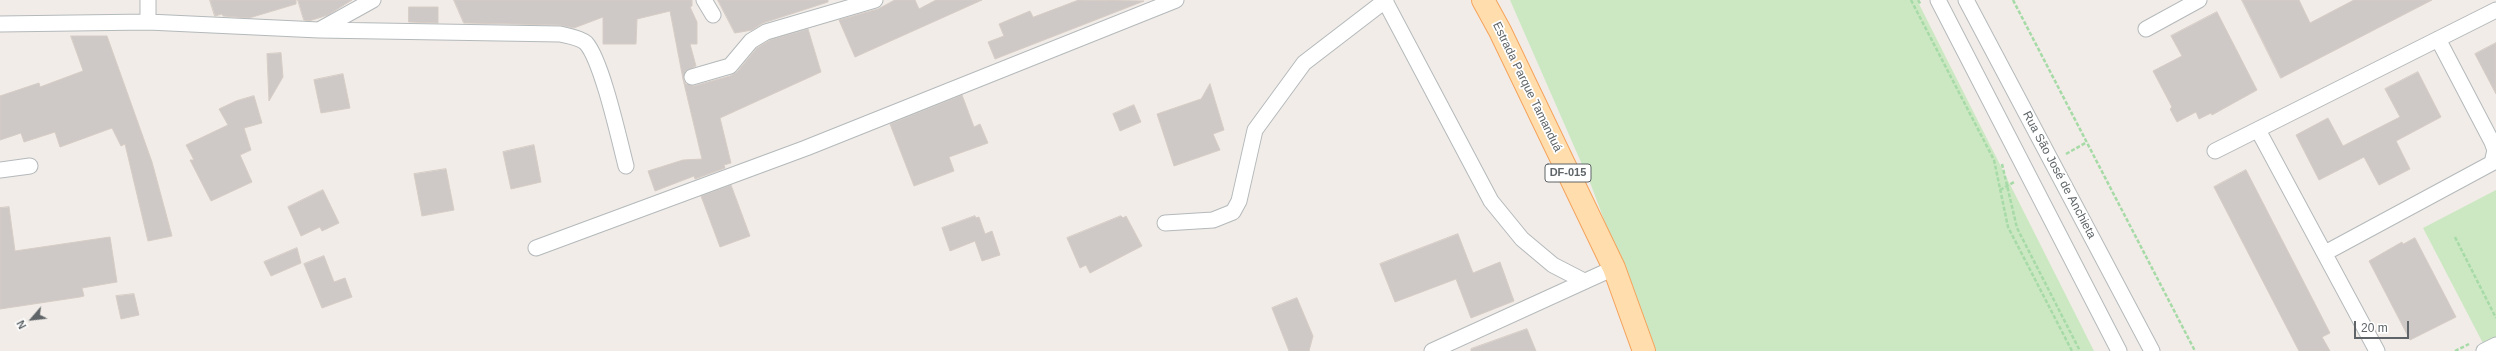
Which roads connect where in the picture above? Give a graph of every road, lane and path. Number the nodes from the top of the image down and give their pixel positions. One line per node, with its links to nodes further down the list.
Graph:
1 (148, 0): 17 (street)
2 (372, 0): 20 (street)
3 (704, 0): 16 (street)
4 (875, 0): 22 (street)
5 (1176, 0): 33 (street)
6 (1385, 0): 31 (street); 36 (street)
7 (1483, 0): 35 (main road, Estrada Parque Tamanduá / DF-015)
8 (1911, 0): 41 (path)
9 (1918, 0): 14 (path)
10 (1938, 0): 43 (street)
11 (1966, 0): 27 (street, Rua São José de Anchieta)
12 (2013, 0): 24 (path)
13 (2198, 0): 19 (street)
14 (1922, 7)
15 (2496, 10): 21 (street)
16 (713, 15)
17 (148, 22): 18 (street); 20 (street)
18 (0, 24)
19 (2146, 29)
20 (319, 30): 29 (street)
21 (2438, 39): 23 (street); 34 (street)
22 (692, 77)
23 (2258, 130): 25 (street); 34 (street)
24 (2087, 142): 27 (path); 45 (path)
25 (2215, 152)
26 (2001, 158): 42 (path)
27 (2052, 162): 44 (street, Rua São José de Anchieta)
28 (30, 166): 30 (street)
29 (626, 166)
30 (0, 170)
31 (1165, 223)
32 (2455, 237): 37 (path)
33 (536, 248)
34 (2325, 253): 46 (street)
35 (1614, 268): 36 (street); 40 (main road, Estrada Parque Tamanduá / DF-015)
36 (1584, 281): 39 (street)
37 (2496, 316)
38 (2496, 345): 47 (street)
39 (1432, 351)
40 (1644, 351)
41 (2072, 351)
42 (2080, 351)
43 (2119, 351)
44 (2152, 351)
45 (2195, 351)
46 (2377, 351)
47 (2484, 351)

